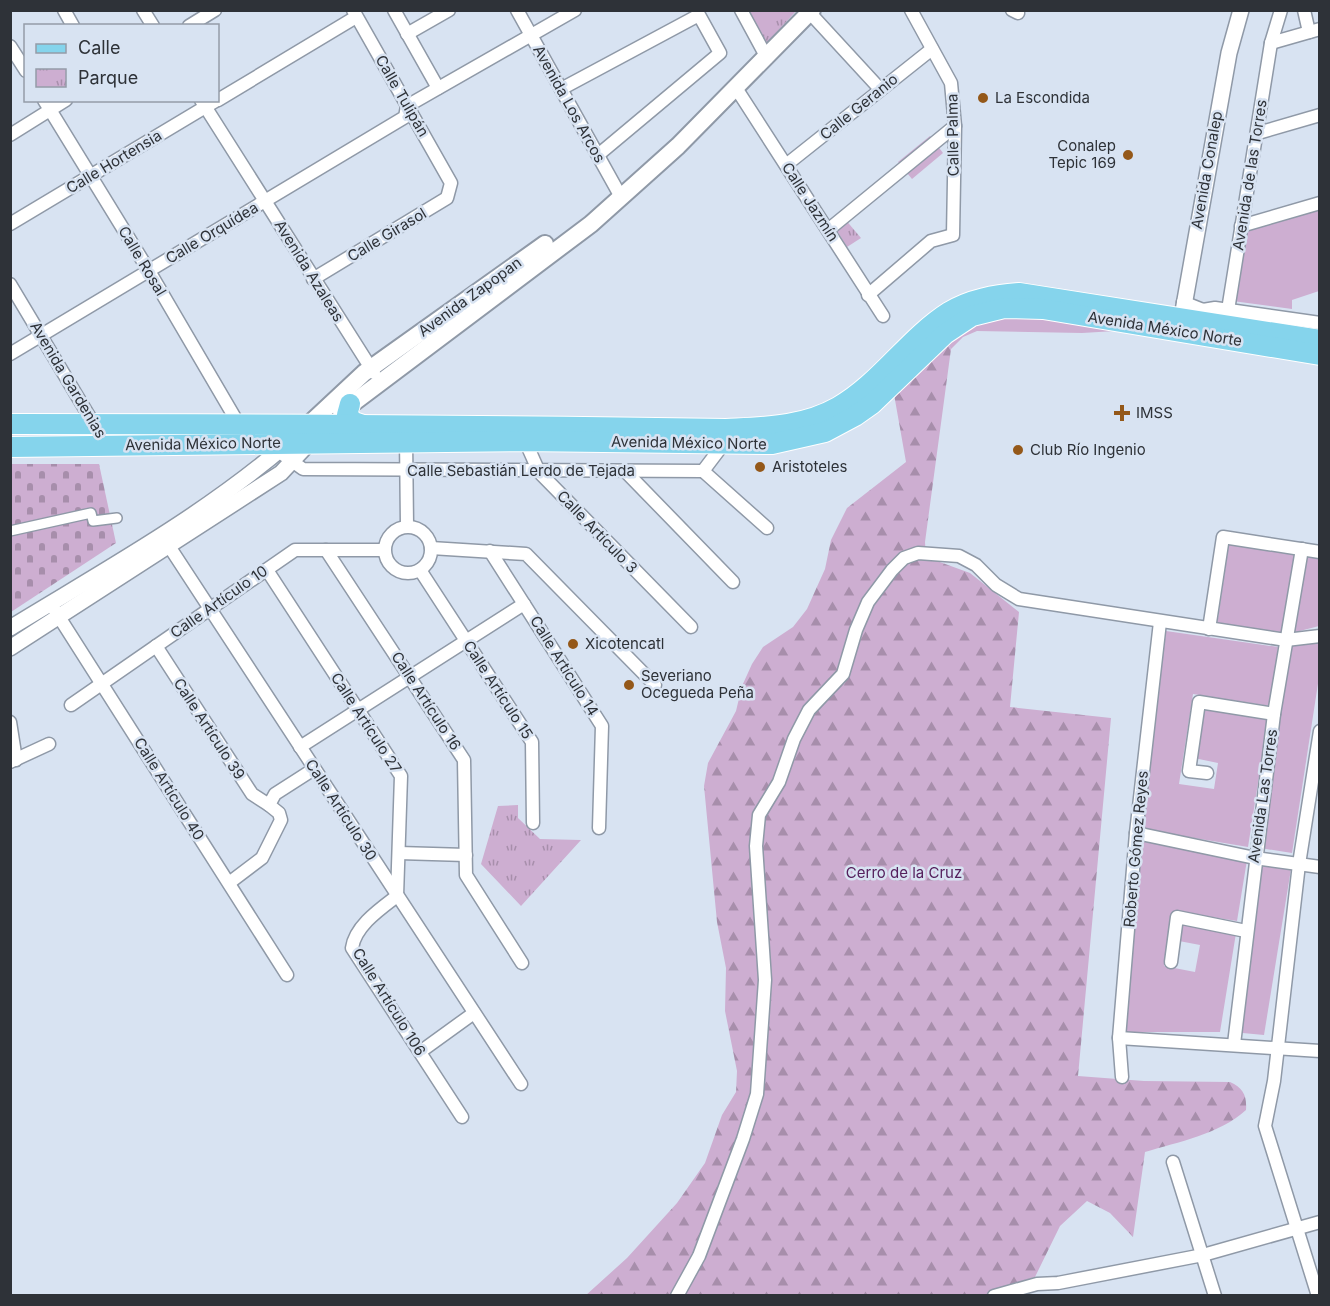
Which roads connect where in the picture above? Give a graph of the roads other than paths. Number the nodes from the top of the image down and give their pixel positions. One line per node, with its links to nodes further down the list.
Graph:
1 (64, 10): 16 (street)
2 (143, 10): 17 (street)
3 (215, 10): 18 (street)
4 (394, 10): 20 (street)
5 (449, 10): 20 (street)
6 (517, 10): 21 (street, Avenida Los Arcos)
7 (575, 10): 21 (street, Calle Orquídea)
8 (741, 10): 25 (street)
9 (911, 10): 24 (street, Calle Palma)
10 (1241, 10): 54 (street, Avenida Conalep)
11 (1281, 10): 22 (street, Avenida de las Torres)
12 (1304, 10): 19 (street)
13 (811, 12): 25 (main road, Avenida Zapopan); 30 (street)
14 (698, 13): 29 (street); 39 (street)
15 (354, 14): 31 (street, Calle Hortensia); 34 (street, Calle Tulipán)
16 (72, 24)
17 (152, 24)
18 (192, 24)
19 (1314, 31): 22 (street)
20 (407, 34): 28 (street)
21 (531, 36): 28 (street, Calle Orquídea); 29 (street, Avenida Los Arcos)
22 (1271, 43): 37 (street, Avenida de las Torres)
23 (10, 46): 26 (street)
24 (932, 49): 30 (street, Calle Geranio); 36 (street, Calle Palma)
25 (767, 58): 27 (main road, Avenida Zapopan)
26 (24, 68)
27 (736, 87): 40 (street, Calle Jazmín); 43 (main road, Avenida Zapopan)
28 (438, 88): 34 (street, Calle Orquídea)
29 (561, 89): 39 (street, Avenida Los Arcos)
30 (880, 89): 40 (street, Calle Geranio)
31 (219, 99)
32 (203, 104): 41 (street, Calle Hortensia); 44 (street, Avenida Azaleas)
33 (47, 106): 38 (street); 41 (street, Calle Rosal)
34 (407, 106): 42 (street, Calle Tulipán); 44 (street, Calle Orquídea)
35 (1320, 115): 37 (street)
36 (955, 126): 48 (street); 52 (street, Calle Palma)
37 (1258, 133): 47 (street, Avenida de las Torres)
38 (10, 135)
39 (598, 155): 43 (street, Avenida Los Arcos)
40 (786, 165): 48 (street, Calle Jazmín)
41 (89, 176): 46 (street, Calle Hortensia); 49 (street, Calle Rosal)
42 (450, 183): 50 (street, Calle Girasol)
43 (620, 194): 61 (main road, Avenida Zapopan)
44 (265, 201): 49 (street, Calle Orquídea); 50 (street, Avenida Azaleas)
45 (1320, 203): 47 (street)
46 (10, 224)
47 (1241, 226): 55 (street, Avenida de las Torres)
48 (828, 230): 52 (street, Calle Jazmín)
49 (149, 271): 57 (street, Calle Orquídea); 63 (street, Calle Rosal)
50 (314, 279): 61 (street, Avenida Azaleas)
51 (10, 284): 57 (street, Avenida Gardenias)
52 (868, 295): 53 (street, Calle Jazmín)
53 (883, 316)
54 (1182, 316): 55 (main road, Avenida México Norte); 55 (street, Avenida México Norte); 70 (main road, Avenida México Norte)
55 (1219, 323): 56 (street, Avenida México Norte); 58 (main road, Avenida México Norte); 60 (main road, Avenida México Norte)
56 (1320, 323)
57 (42, 336): 59 (street, Calle Orquídea); 65 (street, Avenida Gardenias)
58 (1320, 340)
59 (10, 354)
60 (1320, 355)
61 (375, 375): 62 (main road, Avenida Zapopan); 67 (main road, Avenida Zapopan)
62 (350, 404): 66 (main road); 67 (main road)
63 (238, 423): 65 (main road, Avenida México Norte); 67 (main road, Avenida México Norte)
64 (10, 424): 65 (main road, Avenida México Norte)
65 (93, 424): 71 (street, Avenida Gardenias)
66 (366, 426): 67 (main road, Avenida México Norte); 69 (main road, Avenida México Norte)
67 (314, 432): 69 (main road, Avenida México Norte); 73 (main road, Avenida México Norte); 74 (street)
68 (524, 433): 69 (main road, Avenida México Norte); 70 (main road, Avenida México Norte); 77 (street, Calle Artículo 3)
69 (406, 434): 75 (street)
70 (725, 437): 76 (street)
71 (107, 446): 72 (main road, Avenida México Norte); 73 (main road, Avenida México Norte)
72 (10, 447)
73 (283, 447): 74 (street, Calle Sebastián Lerdo de Tejada); 83 (street)
74 (290, 462): 75 (street, Calle Sebastián Lerdo de Tejada); 83 (street)
75 (406, 470): 77 (street, Calle Sebastián Lerdo de Tejada); 80 (street)
76 (703, 471): 78 (street, Calle Sebastián Lerdo de Tejada); 81 (street)
77 (539, 472): 78 (street, Calle Sebastián Lerdo de Tejada); 98 (street, Calle Artículo 3)
78 (626, 472): 92 (street)
79 (117, 518): 82 (street)
80 (407, 526): 84 (street); 87 (street)
81 (767, 528)
82 (10, 531)
83 (165, 540): 93 (street); 95 (street, Calle Artículo 30); 96 (street)
84 (431, 548): 88 (street); 91 (street)
85 (1302, 549): 89 (street); 100 (street); 102 (street, Avenida Las Torres)
86 (326, 550): 87 (street, Calle Artículo 10); 90 (street, Calle Artículo 10); 106 (street, Calle Artículo 16)
87 (384, 550): 91 (street)
88 (490, 551): 94 (street, Calle Artículo 14); 108 (street)
89 (1320, 552)
90 (267, 570): 95 (street, Calle Artículo 10); 110 (street, Calle Artículo 27)
91 (420, 570): 103 (street, Calle Artículo 15)
92 (733, 582)
93 (50, 604): 96 (street, Calle Artículo 40); 99 (street)
94 (524, 604): 103 (street); 121 (street, Calle Artículo 14)
95 (209, 609): 104 (street, Calle Artículo 10); 115 (street, Calle Artículo 30)
96 (60, 618): 105 (street); 107 (street, Calle Artículo 40)
97 (1160, 622): 100 (street); 122 (street, Roberto Gómez Reyes); 147 (street)
98 (691, 627)
99 (10, 628)
100 (1209, 629): 102 (street)
101 (1320, 636): 102 (street)
102 (1286, 640): 111 (street, Avenida Las Torres)
103 (466, 641): 106 (street); 120 (street, Calle Artículo 15)
104 (156, 646): 107 (street, Calle Artículo 10); 119 (street, Calle Artículo 39)
105 (10, 648)
106 (410, 676): 110 (street); 124 (street, Calle Artículo 16)
107 (102, 683): 109 (street, Calle Artículo 10); 128 (street, Calle Artículo 40)
108 (655, 685)
109 (70, 705)
110 (358, 710): 115 (street); 123 (street, Calle Artículo 27)
111 (1274, 714): 118 (street); 125 (street, Avenida Las Torres)
112 (10, 722): 116 (street)
113 (1320, 731): 126 (street)
114 (49, 744): 116 (street)
115 (300, 747): 117 (street, Calle Artículo 30)
116 (13, 761)
117 (314, 770): 119 (street); 129 (street, Calle Artículo 30)
118 (1207, 774)
119 (269, 805): 128 (street)
120 (533, 823)
121 (599, 828)
122 (1136, 833): 125 (street); 135 (street, Roberto Gómez Reyes)
123 (399, 853): 124 (street); 129 (street, Calle Artículo 27)
124 (465, 855): 132 (street, Calle Artículo 16)
125 (1255, 858): 126 (street); 130 (street, Avenida Las Torres)
126 (1299, 864): 127 (street); 137 (street)
127 (1320, 867)
128 (229, 883): 133 (street, Calle Artículo 40)
129 (397, 896): 134 (street, Calle Artículo 30); 139 (street, Calle Artículo 106)
130 (1246, 931): 131 (street); 136 (street, Avenida Las Torres)
131 (1171, 962)
132 (522, 963)
133 (288, 975)
134 (474, 1013): 139 (street); 141 (street, Calle Artículo 30)
135 (1119, 1038): 136 (street); 140 (street, Roberto Gómez Reyes)
136 (1234, 1044): 137 (street)
137 (1276, 1046): 138 (street); 145 (street)
138 (1320, 1050)
139 (420, 1052): 142 (street, Calle Artículo 106)
140 (1122, 1077)
141 (521, 1084)
142 (462, 1117)
143 (1173, 1162): 146 (street)
144 (1320, 1222): 145 (street)
145 (1297, 1230): 146 (street); 150 (street)
146 (1203, 1255): 148 (street); 149 (street)
147 (676, 1296)
148 (994, 1296)
149 (1215, 1296)
150 (1318, 1296)

